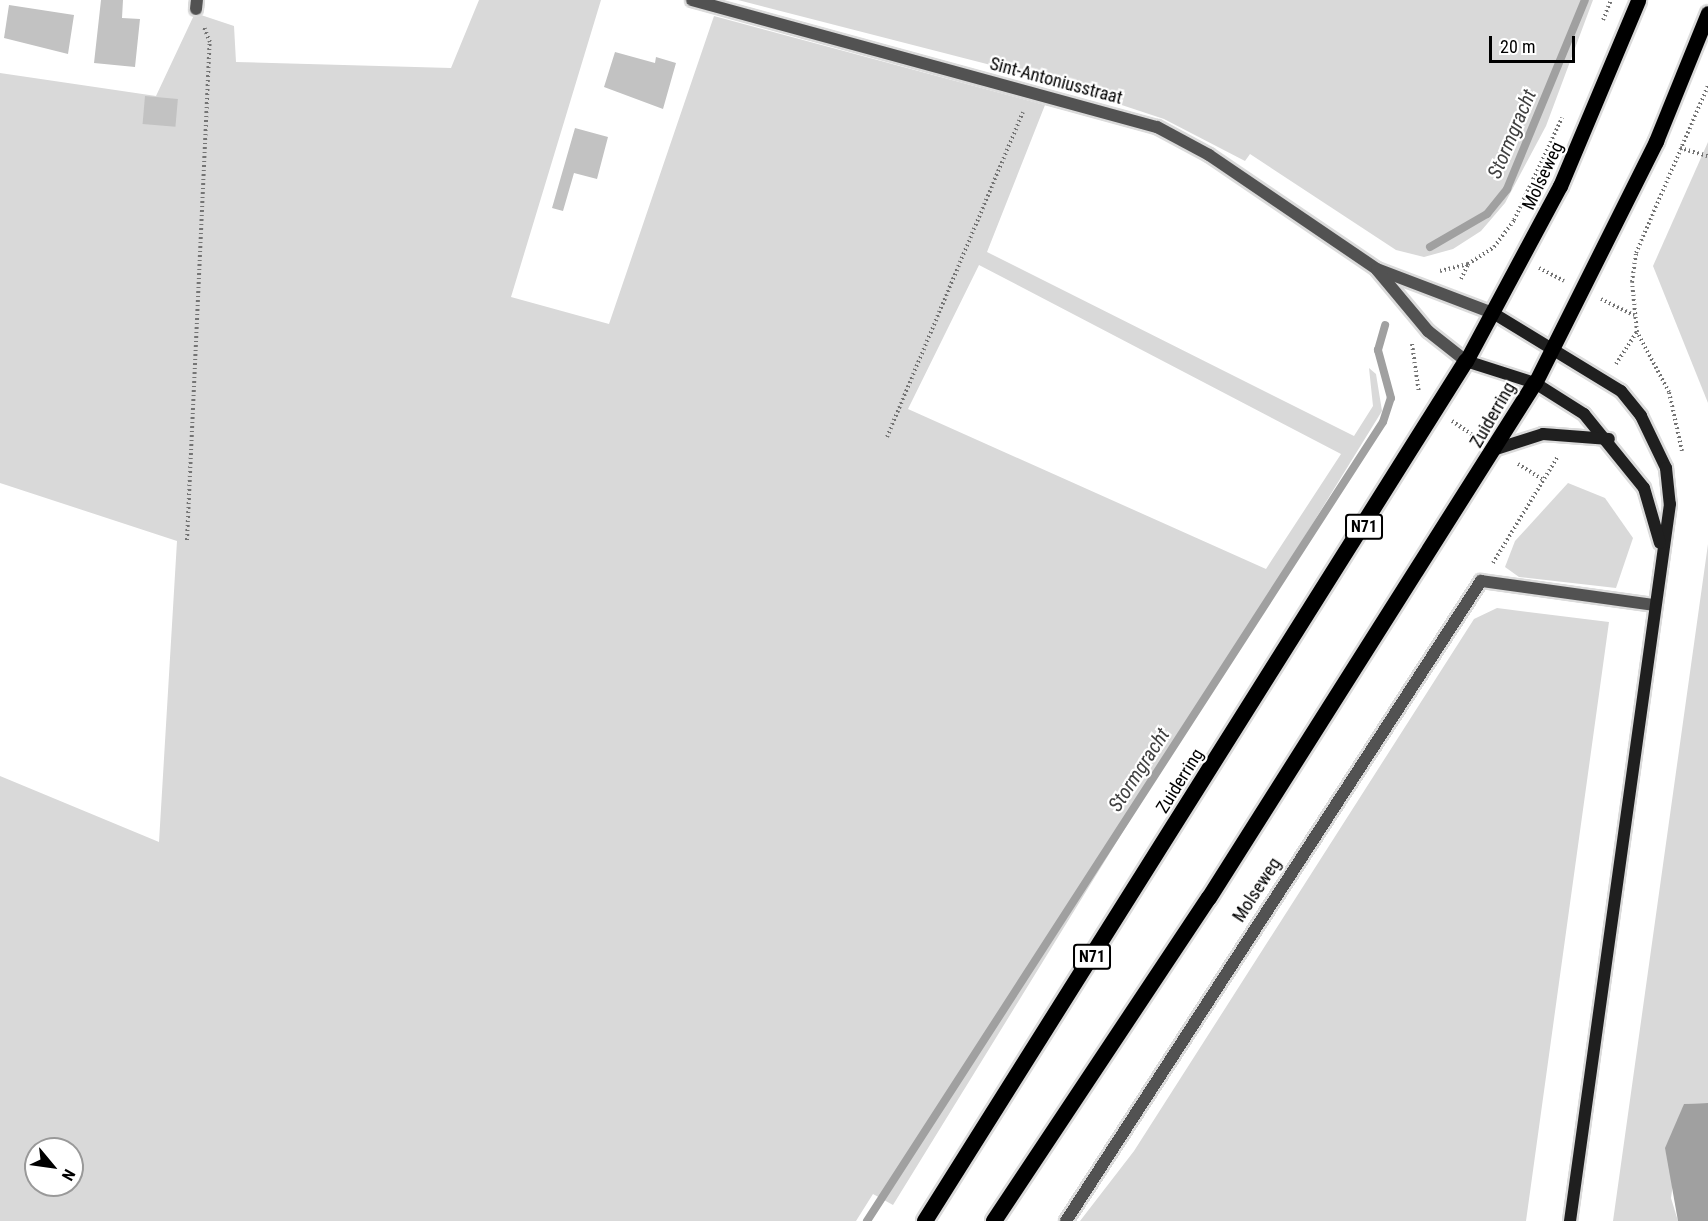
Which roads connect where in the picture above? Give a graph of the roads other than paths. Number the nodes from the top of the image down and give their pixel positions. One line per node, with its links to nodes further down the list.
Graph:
1 (692, 0): 4 (street, Sint-Antoniusstraat)
2 (1638, 0): 5 (main road, Molseweg / N71)
3 (1708, 12): 6 (main road)
4 (1377, 269): 5 (street, Sint-Antoniusstraat); 7 (street, Sint-Antoniusstraat)
5 (1493, 313): 6 (main road); 7 (main road, Molseweg / N71)
6 (1554, 346): 8 (main road); 11 (main road)
7 (1466, 361): 8 (main road); 13 (highway, Zuiderring / N71)
8 (1535, 383): 9 (main road); 10 (highway, Zuiderring)
9 (1609, 439): 10 (main road); 11 (main road)
10 (1496, 449): 14 (highway, Zuiderring)
11 (1662, 553): 12 (main road)
12 (1654, 605): 15 (street, Molseweg); 16 (main road)
13 (925, 1221)
14 (994, 1221)
15 (1066, 1221)
16 (1570, 1221)

